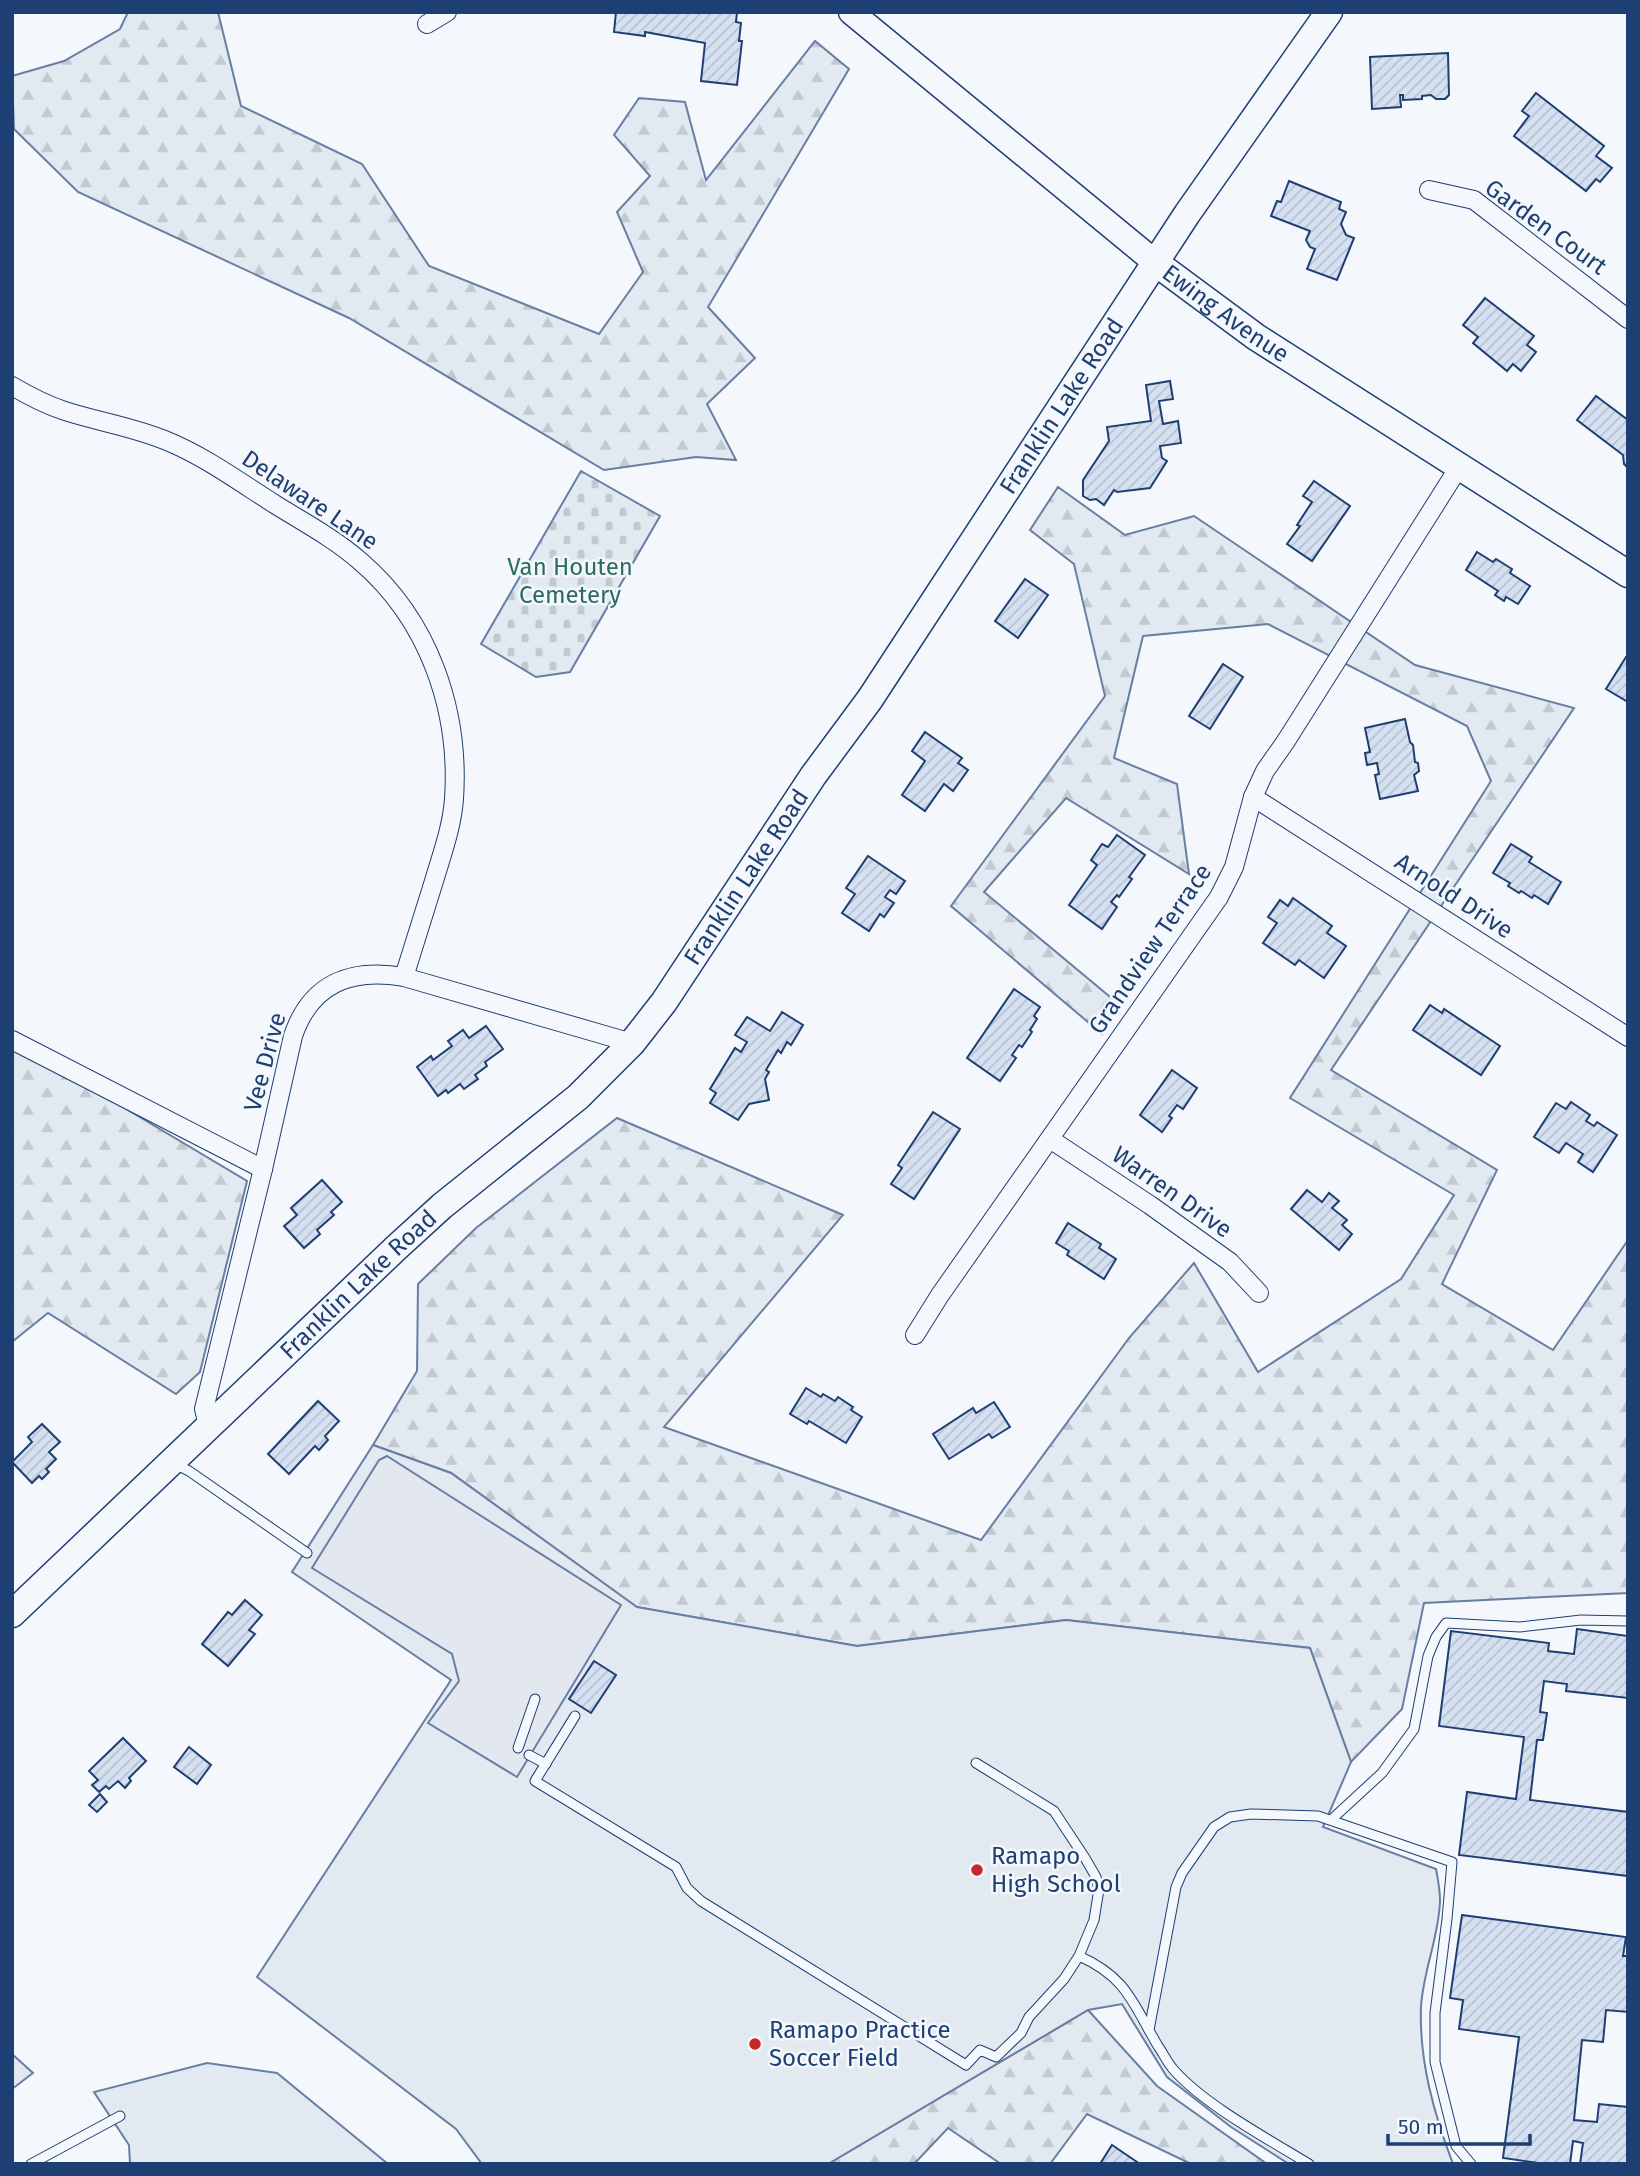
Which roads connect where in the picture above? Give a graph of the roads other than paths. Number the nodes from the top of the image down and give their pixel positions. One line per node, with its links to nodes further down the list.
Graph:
1 (447, 12): 4 (street)
2 (851, 12): 6 (main road, Ewing Avenue)
3 (1329, 12): 6 (main road, Franklin Lake Road)
4 (427, 24)
5 (1429, 190): 7 (street, Garden Court)
6 (1156, 263): 9 (main road, Ewing Avenue); 15 (main road, Franklin Lake Road)
7 (1628, 319)
8 (12, 386): 12 (street, Delaware Lane)
9 (1459, 467): 10 (main road, Ewing Avenue); 11 (street, Grandview Terrace)
10 (1628, 574)
11 (1253, 797): 13 (street, Arnold Drive); 16 (street, Grandview Terrace)
12 (404, 977): 15 (street, Vee Drive); 17 (street, Vee Drive)
13 (1628, 1037)
14 (12, 1040): 17 (street)
15 (632, 1043): 20 (main road, Franklin Lake Road)
16 (1050, 1139): 18 (street, Warren Drive); 19 (street, Grandview Terrace)
17 (263, 1169): 20 (street, Vee Drive)
18 (1259, 1293)
19 (915, 1335)
20 (208, 1426): 21 (main road, Franklin Lake Road)
21 (171, 1461): 22 (lane); 23 (main road, Franklin Lake Road)
22 (307, 1553)
23 (12, 1614)
24 (1628, 1621): 31 (lane)
25 (535, 1699): 27 (lane)
26 (575, 1716): 30 (lane)
27 (518, 1748)
28 (529, 1755): 30 (lane)
29 (976, 1763): 32 (lane)
30 (546, 1764): 32 (lane)
31 (1331, 1820): 33 (lane); 37 (lane)
32 (1079, 1956): 33 (lane)
33 (1149, 2030): 36 (lane)
34 (120, 2116): 35 (lane)
35 (31, 2164)
36 (1309, 2164)
37 (1471, 2164)

